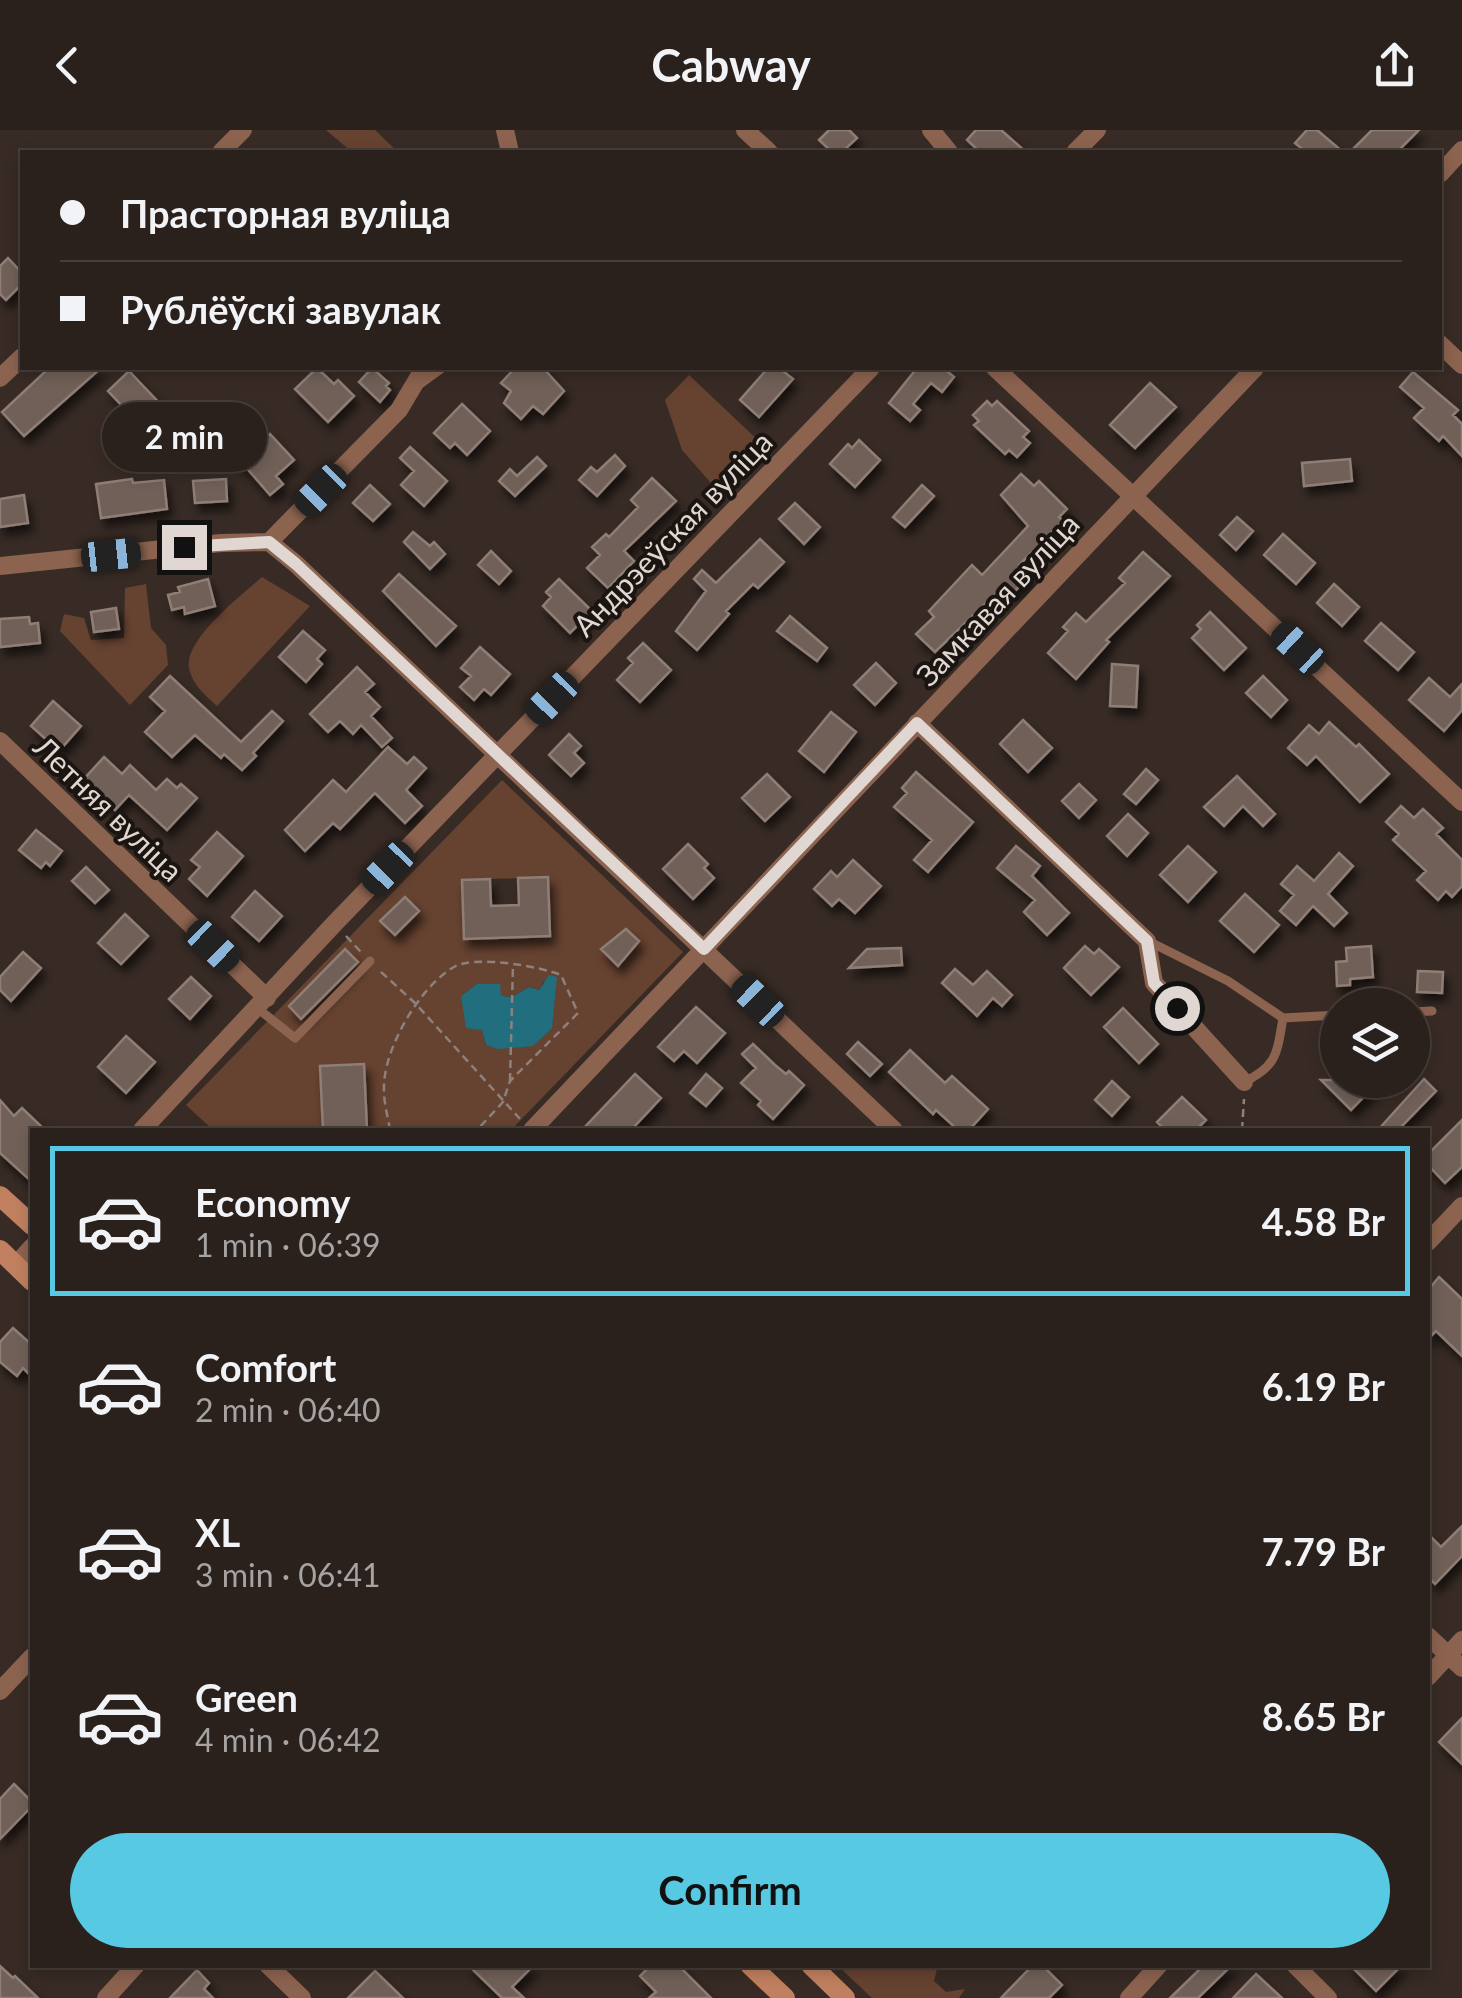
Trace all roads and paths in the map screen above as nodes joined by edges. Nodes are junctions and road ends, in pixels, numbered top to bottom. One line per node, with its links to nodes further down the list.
1 (243, 130): 5 (street)
2 (746, 130): 6 (street)
3 (931, 130): 7 (street)
4 (1097, 130): 8 (street)
5 (223, 150)
6 (767, 150)
7 (948, 150)
8 (1077, 150)
9 (1462, 150): 10 (street)
10 (1442, 172)
11 (1442, 346): 13 (street)
12 (20, 359): 19 (street)
13 (1462, 365)
14 (423, 370): 20 (street)
15 (439, 370): 20 (lane)
16 (869, 370): 26 (street, Андрэеўская вуліца)
17 (997, 370): 21 (street)
18 (1252, 370): 21 (street, Замкавая вуліца)
19 (0, 378)
20 (411, 391): 22 (street)
21 (1133, 494): 24 (street, Замкавая вуліца); 27 (street)
22 (269, 542): 23 (street); 26 (street)
23 (0, 566)
24 (917, 723): 29 (street); 30 (street, Замкавая вуліца)
25 (0, 740): 33 (street, Летняя вуліца)
26 (497, 754): 28 (street, Андрэеўская вуліца); 30 (street)
27 (1462, 802)
28 (334, 924): 31 (path); 33 (street, Андрэеўская вуліца)
29 (1147, 941): 36 (lane); 38 (street)
30 (704, 949): 40 (street, Замкавая вуліца); 44 (street)
31 (370, 961): 33 (lane); 34 (path)
32 (513, 962): 34 (path); 37 (path); 37 (path)
33 (262, 1003): 41 (street, Андрэеўская вуліца)
34 (414, 1003): 39 (path); 42 (path)
35 (1320, 1016): 36 (lane)
36 (1283, 1018): 38 (lane)
37 (510, 1081): 39 (path)
38 (1244, 1082): 45 (path)
39 (503, 1102): 40 (path); 43 (path)
40 (527, 1125)
41 (144, 1128)
42 (390, 1128)
43 (479, 1128)
44 (892, 1128)
45 (1242, 1128)
46 (0, 1196): 48 (street)
47 (1462, 1206): 49 (street)
48 (30, 1223)
49 (1430, 1240)
50 (30, 1249): 52 (street)
51 (0, 1250): 52 (street)
52 (16, 1265): 53 (street)
53 (30, 1279)
54 (1430, 1638): 57 (street)
55 (1462, 1640): 57 (street)
56 (30, 1659): 59 (street)
57 (1455, 1662): 58 (street)
58 (1430, 1676)
59 (0, 1692)
60 (133, 1968): 66 (street)
61 (271, 1968): 67 (street)
62 (757, 1968): 68 (street)
63 (814, 1968): 69 (street)
64 (1157, 1968): 70 (street)
65 (1298, 1968): 71 (street)
66 (106, 1998)
67 (302, 1998)
68 (785, 1998)
69 (845, 1998)
70 (1128, 1998)
71 (1328, 1998)

